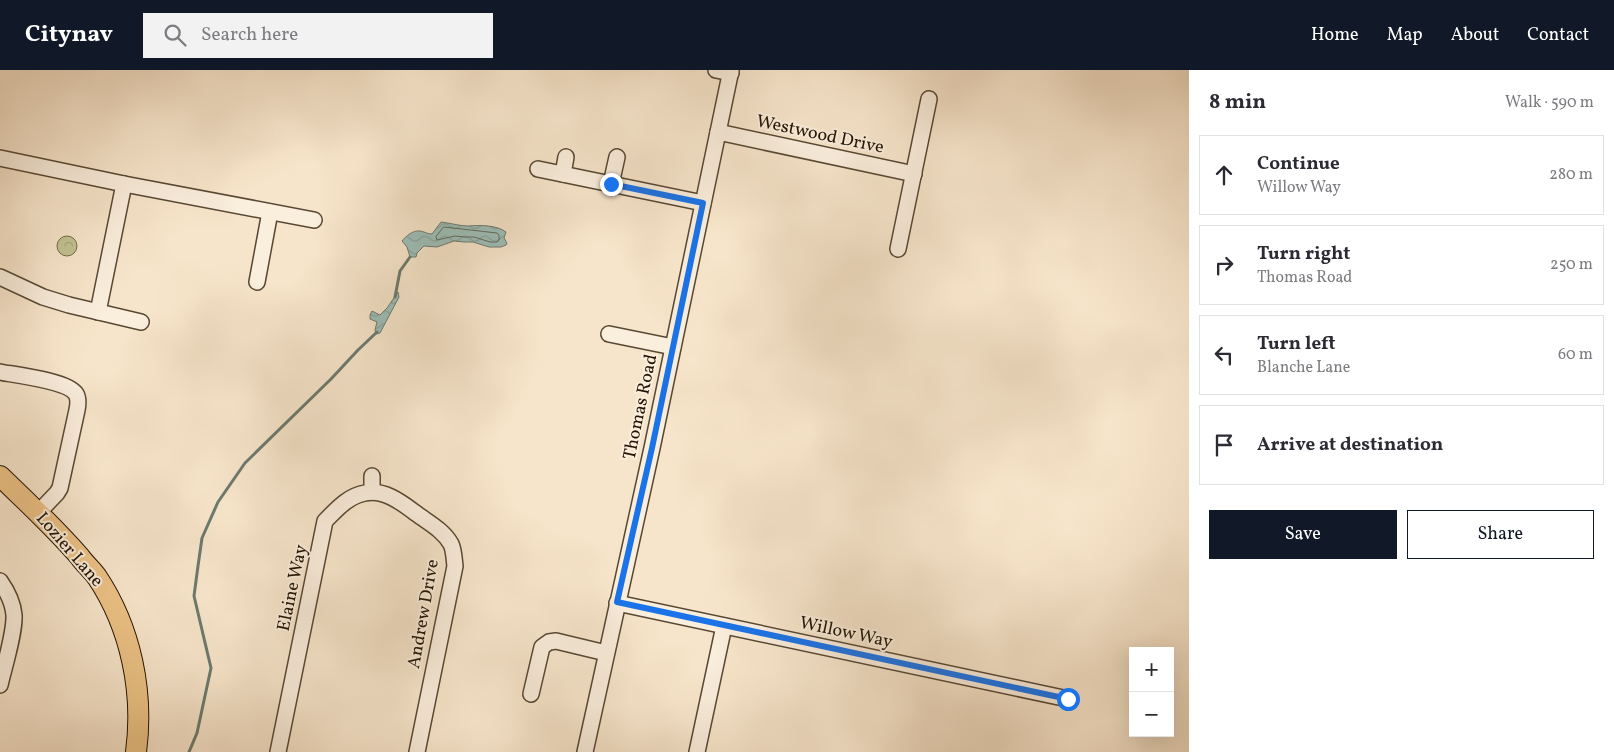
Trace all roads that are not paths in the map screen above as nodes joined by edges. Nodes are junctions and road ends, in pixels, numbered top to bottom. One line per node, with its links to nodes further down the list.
1 (716, 70): 2 (street)
2 (731, 72): 4 (street, Thomas Road)
3 (929, 99): 10 (street)
4 (718, 132): 10 (street, Westwood Drive); 13 (street, Thomas Road)
5 (566, 157): 9 (street)
6 (617, 157): 12 (street)
7 (0, 158): 11 (street)
8 (538, 168): 9 (street)
9 (563, 174): 12 (street)
10 (914, 174): 16 (street)
11 (124, 184): 14 (street); 19 (street)
12 (611, 184): 13 (street)
13 (703, 203): 22 (street, Thomas Road)
14 (270, 212): 15 (street); 18 (street)
15 (314, 220)
16 (898, 249)
17 (0, 277): 19 (street)
18 (257, 282)
19 (98, 312): 20 (street)
20 (141, 322)
21 (609, 334): 22 (street)
22 (673, 347): 29 (street, Thomas Road)
23 (0, 372): 27 (street)
24 (0, 476): 27 (main road, Lozier Lane)
25 (372, 476): 26 (street)
26 (372, 492): 36 (street, Elaine Way); 37 (street, Andrew Drive)
27 (38, 514): 35 (main road, Lozier Lane)
28 (0, 582): 32 (street)
29 (617, 602): 30 (street, Willow Way); 31 (street, Thomas Road)
30 (724, 626): 34 (street, Willow Way); 39 (street)
31 (606, 653): 33 (street); 38 (street, Thomas Road)
32 (0, 685)
33 (531, 694)
34 (1068, 699)
35 (136, 752)
36 (278, 752)
37 (417, 752)
38 (585, 752)
39 (697, 752)

